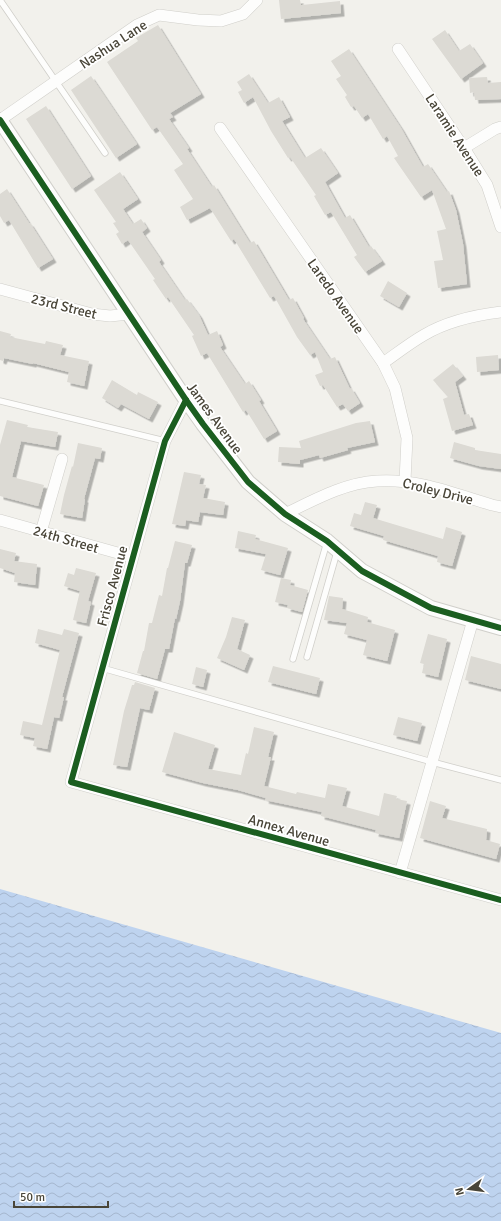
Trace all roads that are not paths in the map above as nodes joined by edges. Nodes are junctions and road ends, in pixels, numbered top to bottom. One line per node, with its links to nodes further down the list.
1 (0, 0): 4 (lane)
2 (257, 0): 4 (street, Nashua Lane)
3 (398, 48): 8 (street, Laramie Avenue)
4 (55, 82): 5 (street, Nashua Lane); 9 (lane)
5 (0, 120): 13 (street, James Avenue)
6 (501, 126): 8 (street)
7 (220, 128): 14 (street, Laredo Avenue)
8 (464, 148): 10 (street, Laramie Avenue)
9 (105, 153)
10 (501, 227)
11 (0, 289): 13 (street, 23rd Street)
12 (501, 312): 14 (street)
13 (129, 314): 15 (street, James Avenue)
14 (383, 363): 19 (street, Laredo Avenue)
15 (186, 400): 17 (street, Frisco Avenue); 21 (street, James Avenue)
16 (0, 401): 17 (lane)
17 (165, 441): 25 (street, Frisco Avenue)
18 (62, 459): 23 (street)
19 (405, 481): 20 (street, Croley Drive); 21 (street, Croley Drive)
20 (501, 507)
21 (285, 514): 24 (street, James Avenue)
22 (0, 520): 23 (street, 24th Street)
23 (41, 532): 25 (street, 24th Street)
24 (332, 545): 26 (street, James Avenue); 28 (lane); 29 (lane)
25 (132, 557): 30 (street, Frisco Avenue)
26 (473, 620): 27 (street, James Avenue); 31 (street)
27 (501, 628)
28 (307, 657)
29 (293, 659)
30 (102, 668): 31 (lane); 33 (street, Frisco Avenue)
31 (432, 762): 32 (lane); 34 (street)
32 (501, 780)
33 (71, 782): 34 (street, Annex Avenue)
34 (400, 873): 35 (street, Annex Avenue)
35 (501, 900)

